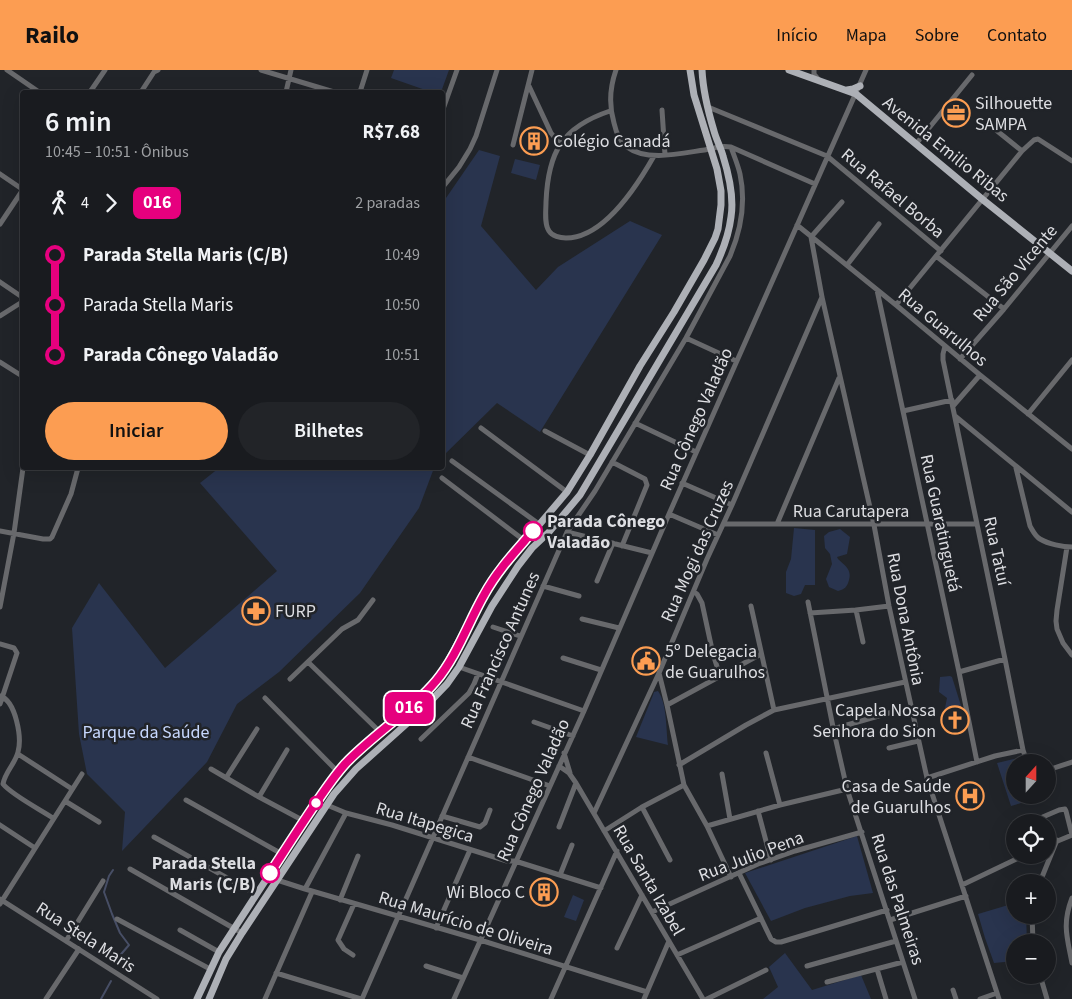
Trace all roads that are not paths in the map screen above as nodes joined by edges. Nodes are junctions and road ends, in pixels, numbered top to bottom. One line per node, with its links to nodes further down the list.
1 (7, 70): 21 (street)
2 (105, 70): 22 (street)
3 (158, 70): 23 (street)
4 (261, 70): 17 (street)
5 (291, 70): 17 (street)
6 (367, 70): 26 (street)
7 (457, 70): 29 (street)
8 (497, 70): 48 (street)
9 (532, 70): 19 (street)
10 (616, 70): 32 (street)
11 (690, 70): 39 (main road)
12 (702, 70): 30 (main road)
13 (813, 70): 15 (street); 18 (street)
14 (866, 70): 20 (street, Rua Cônego Valadão)
15 (792, 71): 18 (main road, Avenida Emilio Ribas)
16 (972, 76): 35 (street)
17 (289, 79): 24 (street); 25 (street)
18 (825, 84): 27 (main road, Avenida Emilio Ribas)
19 (529, 86): 34 (street); 36 (street)
20 (860, 86): 27 (main road); 28 (street, Rua Cônego Valadão)
21 (36, 90)
22 (91, 90)
23 (142, 90)
24 (286, 90)
25 (327, 90)
26 (361, 90)
27 (844, 90): 28 (main road, Avenida Emilio Ribas)
28 (856, 94): 35 (main road, Avenida Emilio Ribas); 44 (street, Rua Cônego Valadão)
29 (445, 104)
30 (708, 108): 37 (main road); 44 (street, Rua Rafael Borba)
31 (662, 110): 42 (street)
32 (610, 111): 34 (street); 43 (street)
33 (991, 126): 40 (street)
34 (560, 144): 43 (street)
35 (916, 144): 52 (main road, Avenida Emilio Ribas)
36 (513, 146)
37 (720, 146): 38 (street); 39 (street); 86 (main road)
38 (731, 147): 41 (street); 45 (street, Rua Francisco Antunes)
39 (710, 148): 42 (street); 82 (main road)
40 (1022, 151): 46 (street); 52 (street)
41 (741, 152): 45 (street); 49 (street)
42 (665, 155): 43 (street)
43 (654, 156)
44 (827, 156): 49 (street, Rua Cônego Valadão); 59 (street, Rua Rafael Borba)
45 (735, 160): 72 (street, Rua Francisco Antunes)
46 (1072, 161)
47 (0, 174): 50 (street)
48 (445, 184)
49 (815, 184): 56 (street, Rua Cônego Valadão)
50 (20, 189)
51 (20, 193): 54 (street)
52 (982, 199): 59 (street); 60 (main road, Avenida Emilio Ribas)
53 (842, 202): 58 (street)
54 (0, 224)
55 (879, 224): 62 (street)
56 (797, 225): 58 (street, Rua Guarulhos); 76 (street, Rua Cônego Valadão)
57 (1072, 226): 60 (street, Rua São Vicente)
58 (811, 237): 62 (street, Rua Guarulhos); 67 (street, Rua Dona Antônia)
59 (941, 251): 61 (street)
60 (1050, 252): 63 (main road, Avenida Emilio Ribas); 70 (street, Rua São Vicente)
61 (936, 256): 69 (street); 70 (street)
62 (847, 265): 65 (street, Rua Guarulhos)
63 (1072, 271)
64 (0, 282): 66 (street)
65 (877, 290): 69 (street, Rua Guarulhos); 83 (street, Rua Guaratinguetá)
66 (20, 297)
67 (822, 297): 80 (street, Rua Dona Antônia); 101 (street, Rua Mogi das Cruzes)
68 (20, 303): 71 (street)
69 (896, 305): 73 (street, Rua Guarulhos)
70 (1004, 310): 74 (street, Rua São Vicente)
71 (0, 316)
72 (686, 338): 76 (street); 87 (street, Rua Francisco Antunes)
73 (945, 346): 74 (street, Rua Guarulhos); 81 (street, Rua Tatuí)
74 (960, 359): 79 (street, Rua Guarulhos)
75 (1072, 360): 84 (street)
76 (736, 361): 91 (street, Rua Cônego Valadão)
77 (0, 362): 78 (street)
78 (20, 375)
79 (980, 375): 81 (street); 84 (street, Rua Guarulhos)
80 (840, 377): 106 (street); 108 (street, Rua Dona Antônia)
81 (952, 403): 83 (street); 85 (street, Rua Tatuí)
82 (615, 410): 86 (main road); 92 (main road)
83 (903, 411): 109 (street, Rua Guaratinguetá)
84 (1028, 414): 90 (street, Rua Guarulhos)
85 (955, 416): 95 (street); 107 (street, Rua Tatuí)
86 (627, 417): 141 (main road)
87 (635, 423): 91 (street); 94 (street, Rua Francisco Antunes)
88 (481, 428): 100 (street)
89 (545, 431): 92 (street)
90 (1072, 449)
91 (696, 452): 99 (street, Rua Cônego Valadão)
92 (590, 455): 100 (main road)
93 (452, 461): 104 (street)
94 (612, 462): 111 (street, Rua Francisco Antunes); 116 (street)
95 (1016, 468): 102 (street); 117 (street)
96 (23, 470): 112 (street)
97 (77, 470): 112 (street)
98 (442, 478): 114 (street)
99 (682, 483): 101 (street); 103 (street, Rua Cônego Valadão)
100 (567, 492): 104 (main road)
101 (732, 505): 105 (street, Rua Mogi das Cruzes)
102 (1072, 512)
103 (668, 514): 113 (street); 118 (street, Rua Cônego Valadão)
104 (539, 524): 114 (main road)
105 (724, 524): 106 (street, Rua Carutapera); 113 (street, Rua Mogi das Cruzes)
106 (777, 524): 108 (street, Rua Carutapera)
107 (977, 524): 109 (street, Rua Carutapera); 139 (street, Rua Tatuí)
108 (874, 525): 109 (street, Rua Carutapera); 126 (street, Rua Dona Antônia)
109 (928, 525): 143 (street, Rua Guaratinguetá)
110 (0, 531): 112 (street)
111 (566, 532): 115 (street); 120 (street, Rua Francisco Antunes)
112 (14, 534): 127 (street)
113 (718, 535): 121 (street, Rua Mogi das Cruzes)
114 (525, 541): 161 (main road)
115 (613, 543): 116 (street); 119 (street)
116 (622, 546): 118 (street)
117 (1070, 546): 137 (street)
118 (652, 553): 132 (street, Rua Cônego Valadão)
119 (597, 581)
120 (543, 586): 122 (street); 133 (street, Rua Francisco Antunes)
121 (694, 592): 144 (street, Rua Mogi das Cruzes); 146 (street)
122 (579, 596)
123 (373, 600): 140 (street)
124 (808, 602): 129 (street, Rua das Palmeiras)
125 (751, 606): 136 (street)
126 (889, 606): 128 (street); 149 (street, Rua Dona Antônia)
127 (0, 607)
128 (856, 610): 129 (street); 134 (street)
129 (810, 613): 152 (street, Rua das Palmeiras)
130 (582, 619): 132 (street)
131 (493, 627): 133 (street)
132 (619, 628): 142 (street, Rua Cônego Valadão)
133 (520, 636): 148 (street, Rua Francisco Antunes)
134 (863, 642)
135 (0, 644): 150 (street)
136 (761, 654): 146 (street); 156 (street)
137 (1072, 655)
138 (563, 658): 142 (street)
139 (1006, 659): 143 (street); 167 (street, Rua Tatuí)
140 (308, 662): 147 (street); 161 (street)
141 (458, 667): 145 (street); 193 (main road)
142 (602, 670): 157 (street, Rua Cônego Valadão)
143 (959, 672): 173 (street, Rua Guaratinguetá)
144 (659, 673): 154 (street); 199 (street, Rua Mogi das Cruzes)
145 (478, 674): 148 (street); 163 (street)
146 (720, 676): 154 (street)
147 (290, 679)
148 (501, 682): 157 (street); 172 (street, Rua Francisco Antunes)
149 (905, 682): 152 (street); 155 (street, Rua Dona Antônia)
150 (2, 696): 153 (street); 170 (street)
151 (265, 698): 179 (street)
152 (827, 698): 156 (street); 160 (street, Rua das Palmeiras)
153 (0, 704)
154 (667, 706): 175 (street)
155 (910, 707): 160 (street); 164 (street, Rua Dona Antônia)
156 (774, 710): 175 (street)
157 (584, 711): 162 (street, Rua Cônego Valadão)
158 (534, 722): 162 (street)
159 (257, 729): 183 (street)
160 (833, 729): 188 (street, Rua das Palmeiras)
161 (380, 732): 179 (main road)
162 (572, 736): 168 (street, Rua Cônego Valadão)
163 (420, 739)
164 (918, 741): 165 (street); 184 (street, Rua Dona Antônia)
165 (889, 748)
166 (287, 750): 190 (street)
167 (1023, 750): 171 (street, Rua Tatuí); 173 (street)
168 (564, 753): 176 (street, Rua Cônego Valadão); 182 (street, Rua Santa Izabel)
169 (766, 753): 194 (street)
170 (18, 754): 189 (street); 202 (street)
171 (1024, 754)
172 (468, 757): 187 (street); 201 (street, Rua Francisco Antunes)
173 (977, 762): 184 (street)
174 (1072, 762): 177 (street)
175 (679, 765): 186 (street)
176 (559, 766): 182 (street, Rua Santa Izabel); 187 (street, Rua Cônego Valadão)
177 (1056, 767)
178 (211, 769): 183 (street)
179 (338, 772): 204 (main road)
180 (82, 774): 189 (street)
181 (722, 774): 203 (street)
182 (571, 776): 185 (street, Rua Santa Izabel)
183 (226, 778): 190 (street)
184 (927, 778): 232 (street, Rua Dona Antônia)
185 (576, 783): 199 (street, Rua Santa Izabel); 208 (street)
186 (684, 784): 195 (street); 207 (street)
187 (550, 786): 223 (street, Rua Cônego Valadão)
188 (847, 789): 194 (street); 210 (street, Rua das Palmeiras)
189 (72, 790): 192 (street)
190 (259, 797): 204 (street)
191 (186, 800): 219 (street)
192 (65, 801): 202 (street); 205 (street)
193 (327, 805): 198 (street, Rua Itapegica); 230 (main road)
194 (780, 805): 197 (street)
195 (642, 807): 209 (street); 221 (street)
196 (490, 810): 201 (street)
197 (758, 811): 203 (street); 222 (street)
198 (346, 813): 213 (street, Rua Itapegica); 234 (street)
199 (594, 813): 209 (street, Rua Santa Izabel)
200 (1050, 814): 211 (street)
201 (442, 816): 213 (street, Rua Francisco Antunes)
202 (53, 818): 216 (street)
203 (730, 819): 207 (street)
204 (304, 821): 219 (main road)
205 (99, 822)
206 (0, 824): 216 (street)
207 (707, 826): 229 (street)
208 (558, 827)
209 (604, 831): 218 (street, Rua Santa Izabel)
210 (862, 832): 222 (street, Rua Julio Pena); 243 (street, Rua das Palmeiras)
211 (1072, 835): 214 (street)
212 (154, 837): 236 (street)
213 (433, 838): 217 (street, Rua Itapegica); 245 (street, Rua Francisco Antunes)
214 (1057, 840): 227 (street)
215 (572, 845): 228 (street)
216 (35, 848): 241 (street)
217 (470, 850): 223 (street, Rua Itapegica); 249 (street)
218 (617, 852): 233 (street); 237 (street, Rua Santa Izabel)
219 (282, 854): 236 (main road)
220 (358, 856): 240 (street)
221 (670, 860)
222 (771, 860): 226 (street, Rua Julio Pena)
223 (515, 861): 228 (street, Rua Itapegica); 253 (street, Rua Cônego Valadão)
224 (1006, 864): 232 (street)
225 (130, 869): 250 (street)
226 (739, 873): 229 (street, Rua Julio Pena); 246 (street)
227 (1043, 874)
228 (560, 875): 233 (street, Rua Itapegica)
229 (731, 877): 244 (street, Rua Julio Pena)
230 (278, 880): 234 (street, Rua Maurício de Oliveira); 252 (main road)
231 (103, 881): 255 (street)
232 (962, 885): 238 (street, Rua Dona Antônia)
233 (600, 888): 266 (street)
234 (304, 889): 235 (street, Rua Maurício de Oliveira)
235 (312, 892): 240 (street, Rua Maurício de Oliveira); 270 (street)
236 (256, 894): 250 (main road)
237 (642, 895): 244 (street, Rua Santa Izabel); 257 (street)
238 (966, 896): 248 (street); 276 (street, Rua Dona Antônia)
239 (1072, 898): 263 (street)
240 (340, 900): 242 (street, Rua Maurício de Oliveira)
241 (1, 901): 255 (street, Rua Stela Maris)
242 (354, 904): 245 (street, Rua Maurício de Oliveira); 260 (street)
243 (887, 910): 246 (street); 248 (street, Rua das Palmeiras)
244 (652, 912): 256 (street, Rua Santa Izabel)
245 (398, 916): 249 (street, Rua Maurício de Oliveira); 282 (street, Rua Francisco Antunes)
246 (761, 918): 261 (street)
247 (117, 919): 267 (street)
248 (890, 920): 254 (street, Rua das Palmeiras)
249 (436, 928): 253 (street, Rua Maurício de Oliveira)
250 (234, 929): 252 (street); 259 (main road)
251 (180, 930): 259 (street)
252 (242, 933): 280 (main road)
253 (480, 940): 266 (street, Rua Maurício de Oliveira); 271 (street, Rua Cônego Valadão)
254 (896, 940): 262 (street, Rua das Palmeiras); 265 (street)
255 (66, 941): 258 (street, Rua Stela Maris)
256 (669, 941): 261 (street, Rua Santa Izabel); 275 (street)
257 (617, 948)
258 (79, 949): 277 (street); 278 (street, Rua Stela Maris)
259 (219, 952): 267 (main road)
260 (353, 955)
261 (677, 955): 286 (street, Rua Santa Izabel)
262 (903, 962): 268 (street); 289 (street, Rua das Palmeiras)
263 (1072, 963)
264 (426, 966): 271 (street)
265 (807, 966)
266 (565, 967): 275 (street, Rua Maurício de Oliveira); 284 (street)
267 (210, 969): 279 (main road)
268 (877, 969): 272 (street); 288 (street)
269 (766, 970): 287 (street)
270 (276, 973): 281 (street); 282 (street)
271 (463, 978): 283 (street, Rua Cônego Valadão)
272 (827, 982)
273 (1043, 984): 293 (street)
274 (953, 990): 290 (street)
275 (647, 992): 285 (street)
276 (997, 992): 291 (street); 292 (street, Rua Dona Antônia)
277 (46, 999)
278 (156, 999)
279 (197, 999)
280 (209, 999)
281 (265, 999)
282 (361, 999)
283 (454, 999)
284 (551, 999)
285 (644, 999)
286 (703, 999)
287 (707, 999)
288 (886, 999)
289 (915, 999)
290 (956, 999)
291 (980, 999)
292 (999, 999)
293 (1047, 999)

